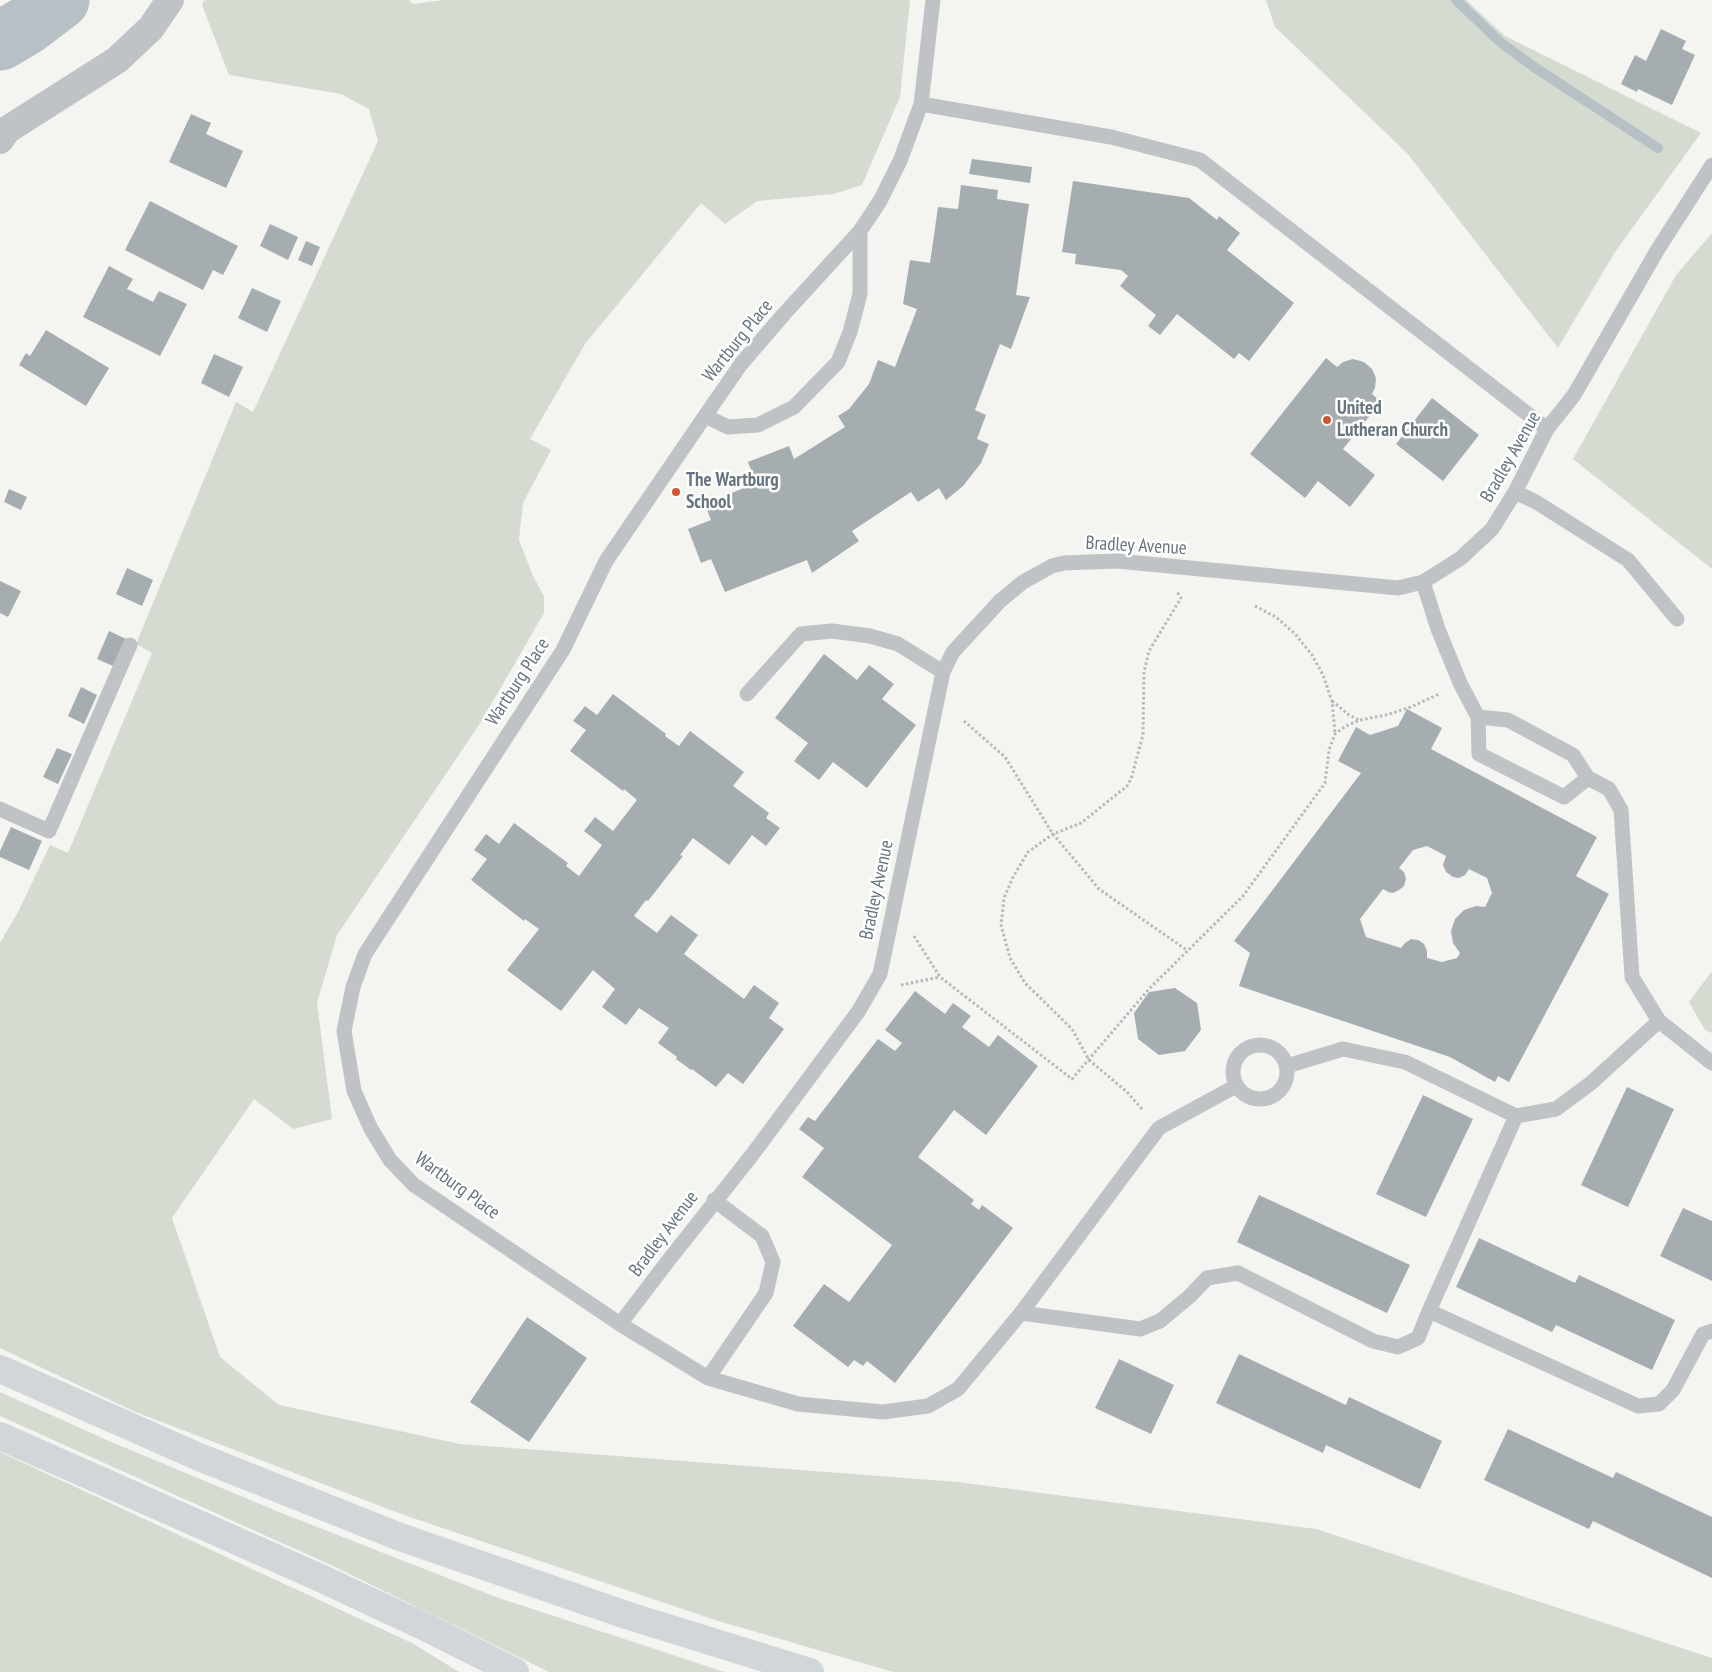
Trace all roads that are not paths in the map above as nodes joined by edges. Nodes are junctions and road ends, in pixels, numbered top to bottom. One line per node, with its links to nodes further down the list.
1 (170, 0): 4 (street)
2 (933, 0): 3 (lane, Wartburg Place)
3 (921, 104): 6 (lane, Wartburg Place); 8 (lane)
4 (0, 140)
5 (1712, 165): 8 (lane, Bradley Avenue)
6 (860, 231): 7 (lane, Wartburg Place); 7 (lane)
7 (705, 416): 26 (lane, Wartburg Place)
8 (1547, 429): 9 (lane, Bradley Avenue)
9 (1515, 492): 10 (lane, Bradley Avenue); 11 (lane)
10 (1423, 582): 13 (lane, Bradley Avenue); 15 (lane)
11 (1677, 619)
12 (130, 646): 17 (lane)
13 (943, 672): 14 (lane); 23 (lane, Bradley Avenue)
14 (747, 694)
15 (1478, 717): 16 (lane); 16 (lane)
16 (1588, 778): 18 (lane)
17 (0, 809)
18 (1659, 1021): 19 (lane); 22 (lane)
19 (1712, 1063)
20 (1287, 1066): 21 (lane); 21 (lane); 22 (lane)
21 (1236, 1086): 25 (lane, Wartburg Place)
22 (1516, 1116): 24 (lane)
23 (714, 1200): 26 (lane, Bradley Avenue); 29 (lane)
24 (1429, 1310): 25 (lane); 27 (lane)
25 (1021, 1313): 29 (lane, Wartburg Place)
26 (620, 1324): 29 (lane, Wartburg Place)
27 (1712, 1331)
28 (0, 1369): 32 (highway)
29 (708, 1378)
30 (0, 1436): 31 (highway)
31 (515, 1672)
32 (810, 1672)

